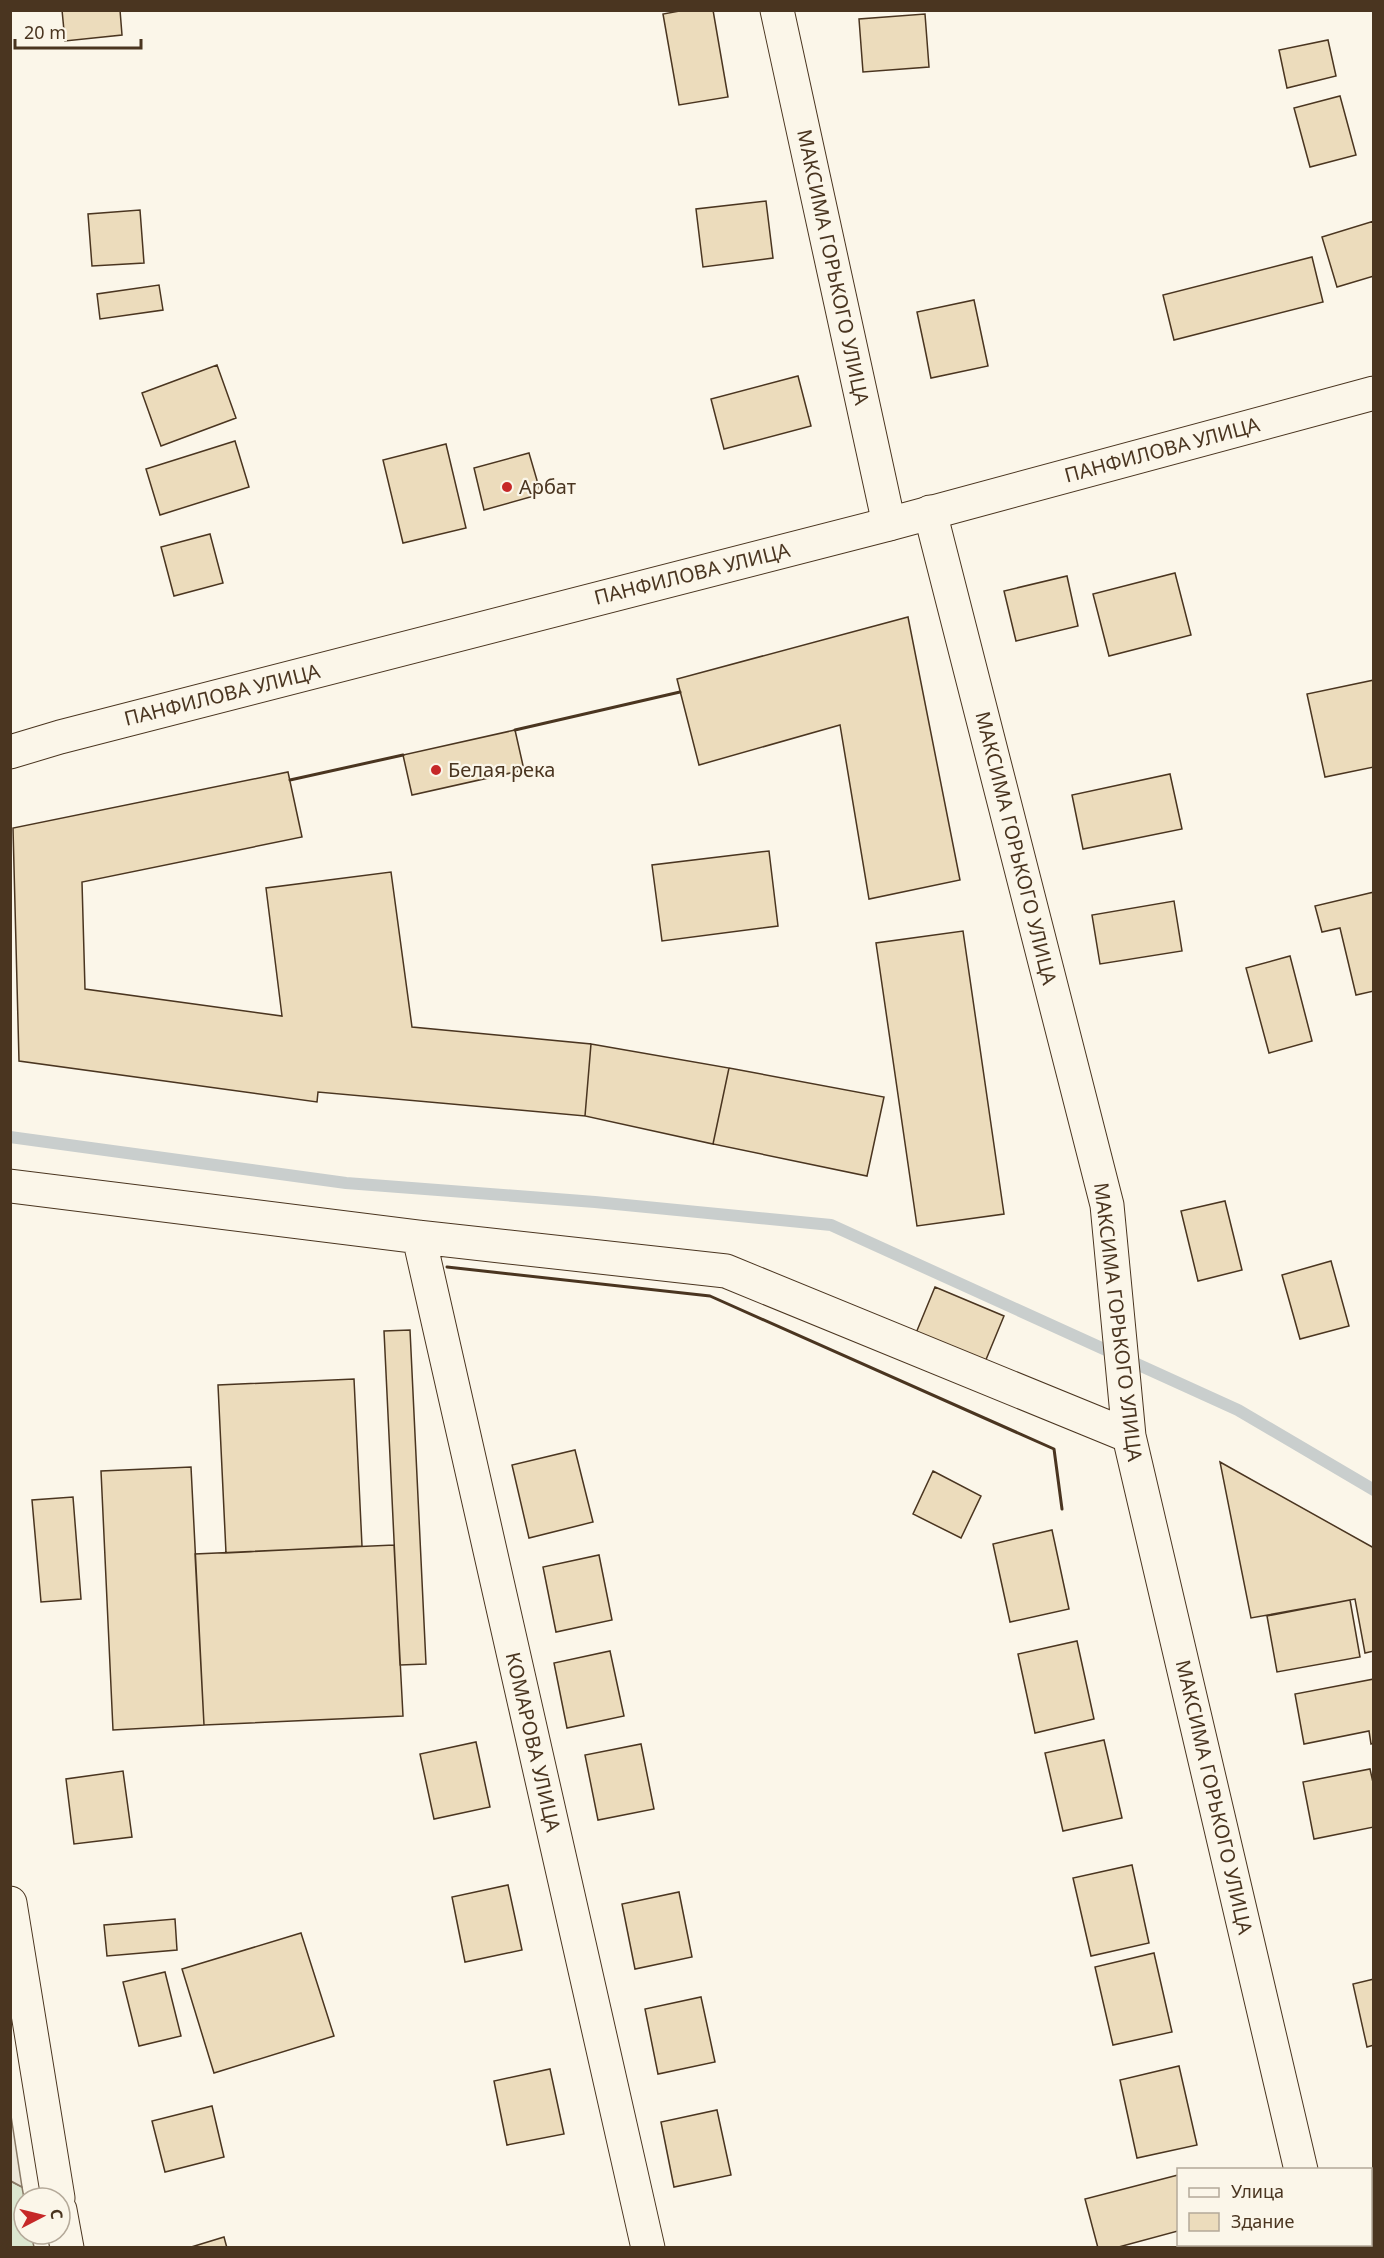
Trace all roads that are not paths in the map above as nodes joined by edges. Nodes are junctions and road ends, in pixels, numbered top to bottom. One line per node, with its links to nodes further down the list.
1 (777, 10): 4 (street, МАКСИМА ГОРЬКОГО УЛИЦА)
2 (1374, 393): 3 (street, ПАНФИЛОВА УЛИЦА)
3 (930, 512): 4 (street, ПАНФИЛОВА УЛИЦА); 8 (street, МАКСИМА ГОРЬКОГО УЛИЦА)
4 (889, 524): 5 (street, ПАНФИЛОВА УЛИЦА)
5 (10, 752)
6 (10, 1186): 7 (street)
7 (419, 1237): 8 (street); 12 (street, КОМАРОВА УЛИЦА)
8 (1129, 1436): 10 (street, МАКСИМА ГОРЬКОГО УЛИЦА)
9 (10, 1904): 11 (street)
10 (1301, 2168)
11 (56, 2186)
12 (648, 2247)

